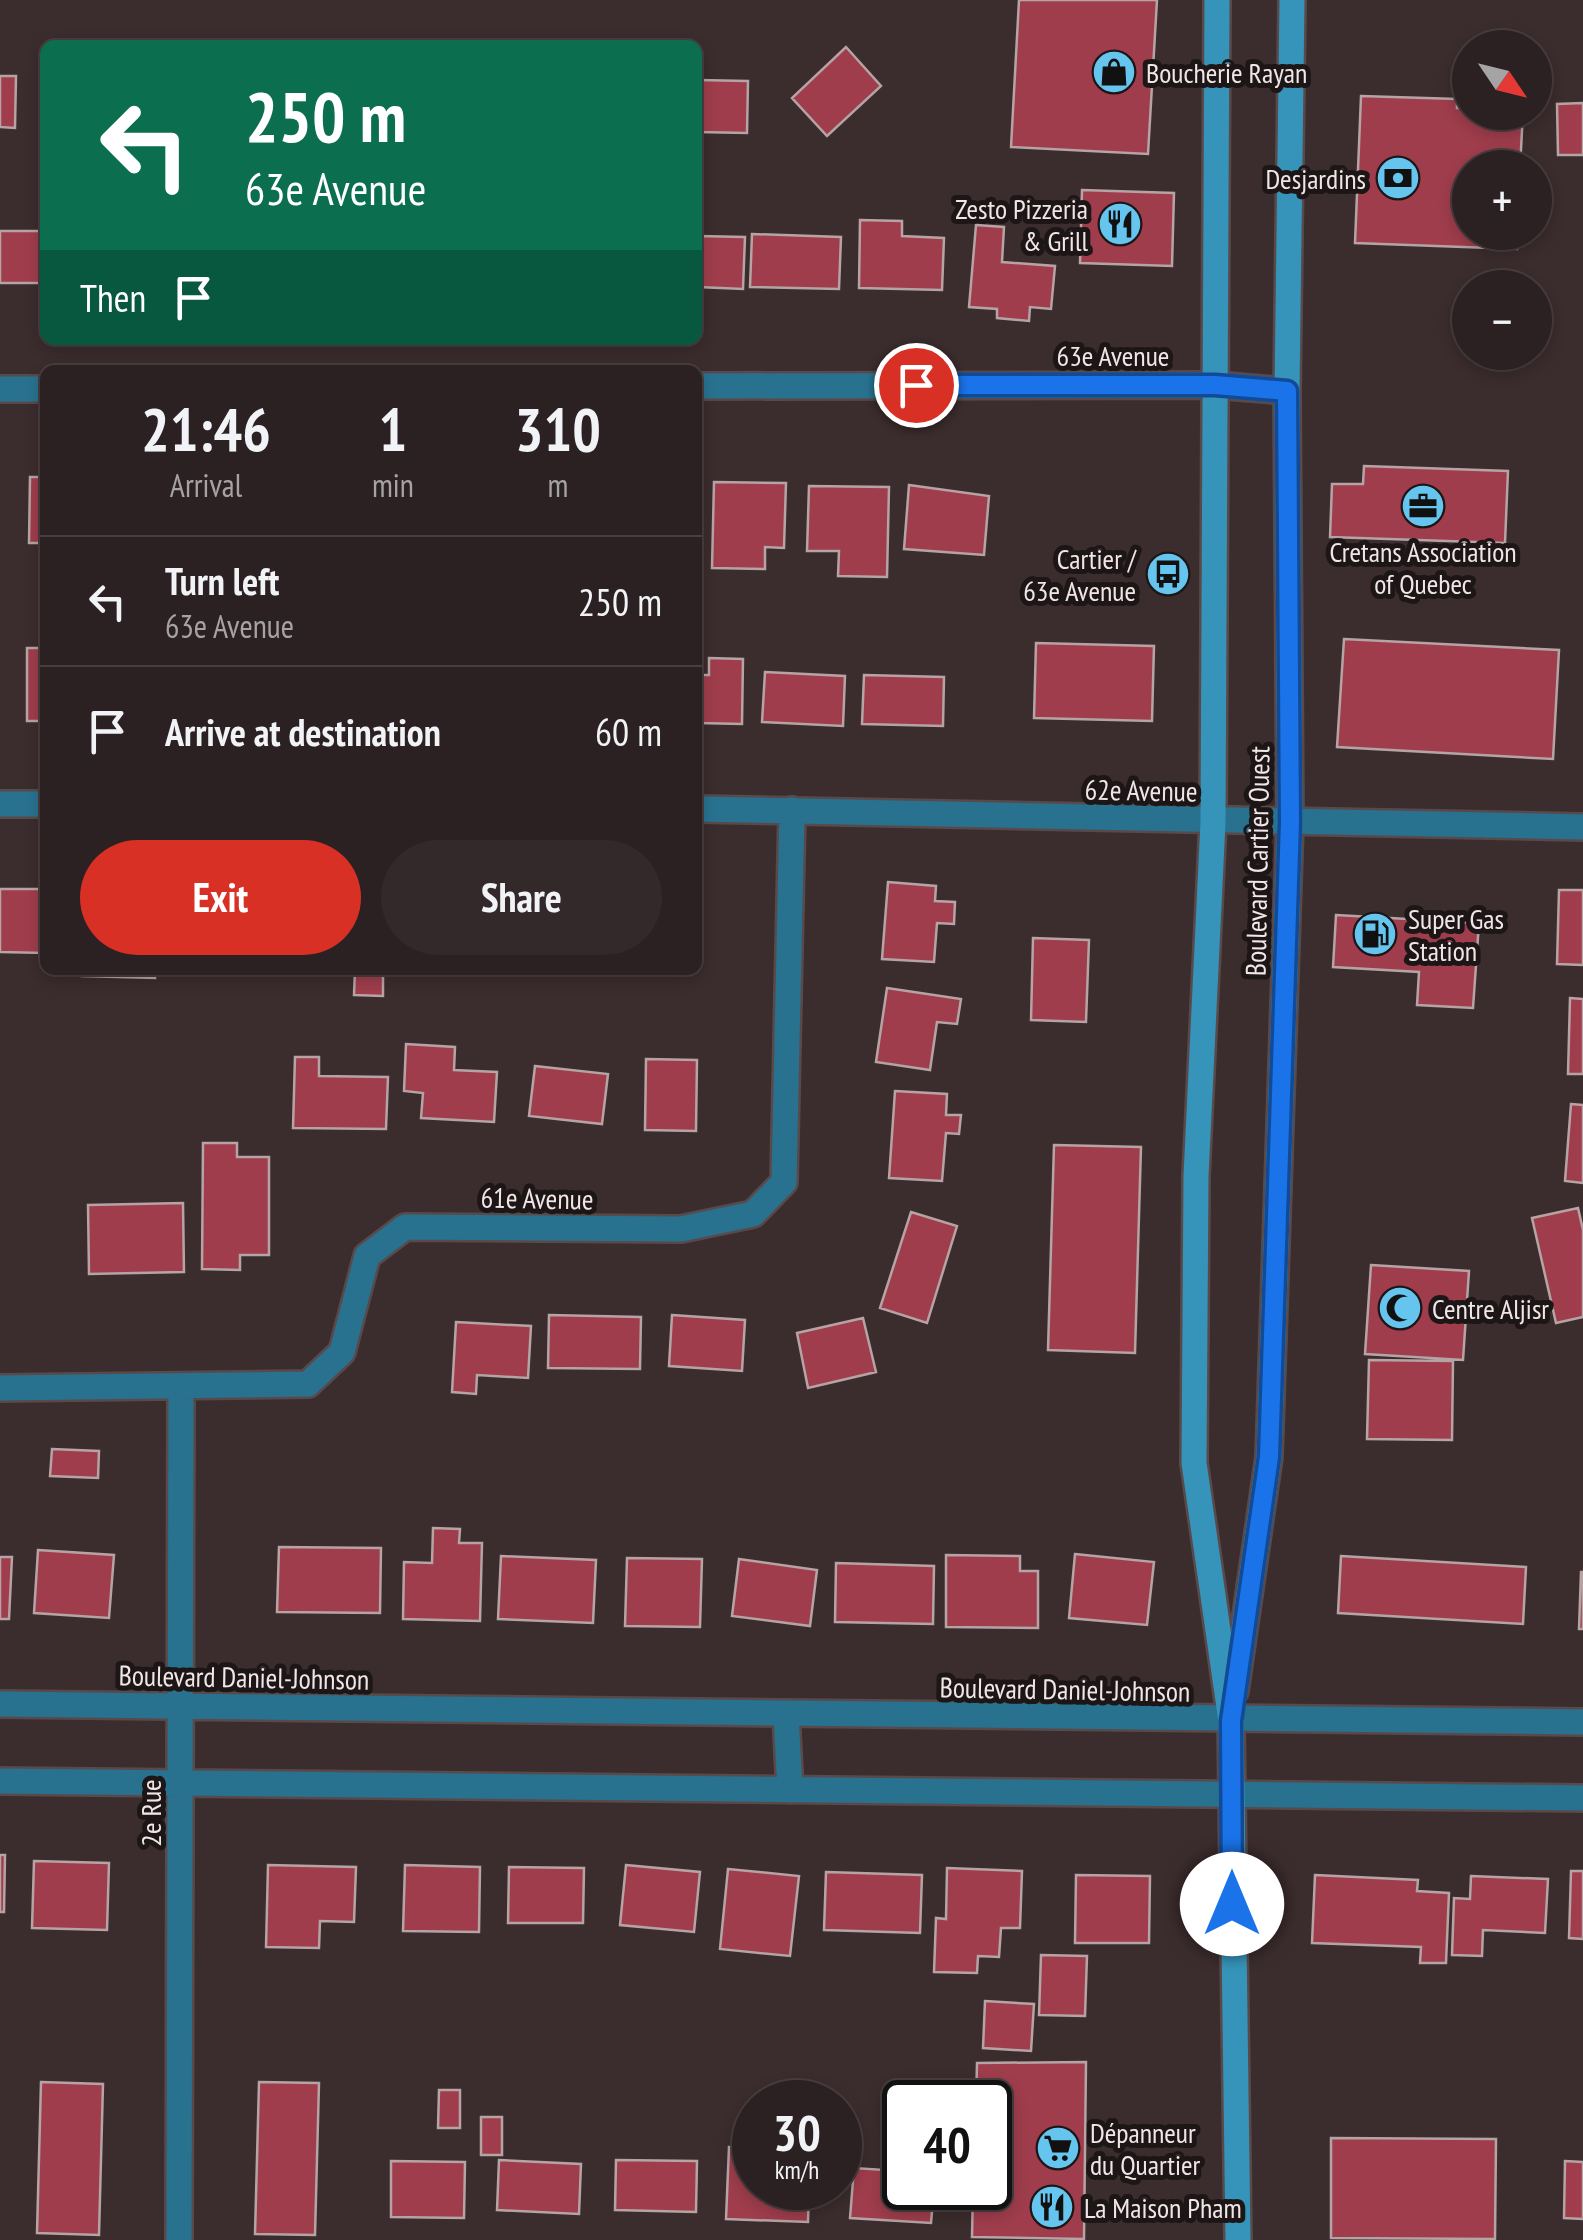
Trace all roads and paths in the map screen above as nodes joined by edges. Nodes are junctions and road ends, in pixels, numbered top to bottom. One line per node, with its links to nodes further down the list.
1 (1217, 0): 3 (street, Boulevard Cartier Ouest)
2 (1292, 0): 7 (street, Boulevard Cartier Ouest)
3 (1215, 385): 4 (street, 63e Avenue); 7 (street, 63e Avenue); 12 (street, Boulevard Cartier Ouest)
4 (702, 386)
5 (0, 389): 6 (street)
6 (40, 389)
7 (1287, 391): 13 (street, Boulevard Cartier Ouest)
8 (0, 804): 9 (street)
9 (40, 804)
10 (702, 809): 11 (street, 62e Avenue)
11 (792, 810): 12 (street, 62e Avenue); 15 (street, 61e Avenue)
12 (1213, 822): 13 (street, 62e Avenue); 20 (street, Boulevard Cartier Ouest)
13 (1290, 822): 14 (street, 62e Avenue); 20 (street, Boulevard Cartier Ouest)
14 (1583, 827)
15 (180, 1386): 16 (street, 61e Avenue); 18 (street, 2e Rue)
16 (0, 1388)
17 (0, 1704): 18 (street, Boulevard Daniel-Johnson)
18 (180, 1706): 19 (street, Boulevard Daniel-Johnson); 23 (street, 2e Rue)
19 (786, 1715): 20 (street, Boulevard Daniel-Johnson); 24 (street)
20 (1231, 1721): 21 (street, Boulevard Daniel-Johnson); 25 (street, Boulevard Cartier Ouest)
21 (1583, 1722)
22 (0, 1781): 23 (street)
23 (180, 1783): 24 (street); 27 (street, 2e Rue)
24 (790, 1790): 25 (street)
25 (1231, 1794): 26 (street); 28 (street, Boulevard Cartier Ouest)
26 (1583, 1798)
27 (179, 2240)
28 (1238, 2240)

